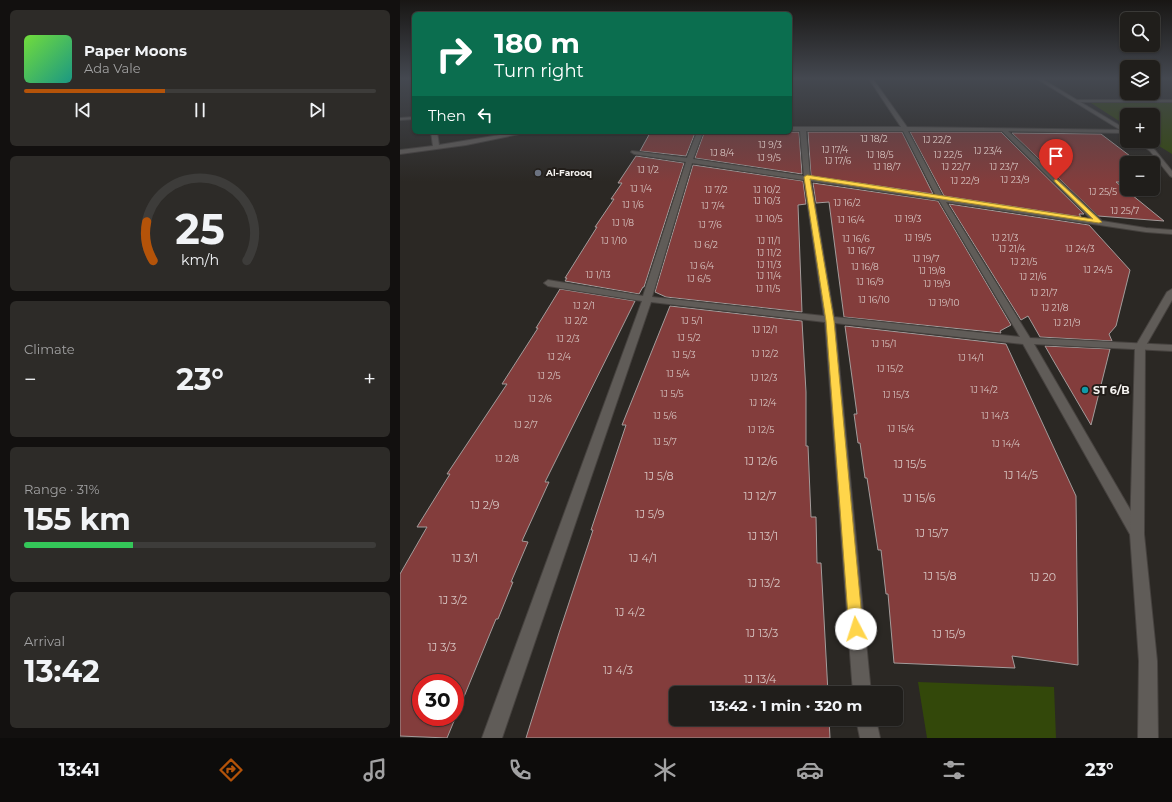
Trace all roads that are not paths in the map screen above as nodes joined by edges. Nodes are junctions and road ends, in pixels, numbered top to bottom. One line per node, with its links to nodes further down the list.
1 (894, 113): 8 (street)
2 (1096, 113): 5 (street)
3 (412, 118): 4 (street)
4 (400, 120)
5 (1120, 127)
6 (792, 129): 7 (street)
7 (803, 129): 8 (street); 22 (street)
8 (905, 129): 9 (street); 23 (street)
9 (1003, 129): 10 (street); 24 (street)
10 (1120, 131)
11 (434, 134): 14 (street)
12 (517, 134): 14 (street)
13 (699, 134): 18 (street)
14 (436, 147): 16 (street)
15 (1149, 148): 19 (street)
16 (400, 152)
17 (634, 152): 18 (street)
18 (690, 159): 22 (street); 28 (street)
19 (1161, 162): 20 (street); 21 (street)
20 (1172, 162)
21 (1172, 176)
22 (807, 177): 23 (street); 29 (street)
23 (940, 197): 24 (street); 30 (street)
24 (1099, 222): 25 (street)
25 (1172, 232)
26 (548, 283): 28 (street)
27 (1172, 292): 31 (street)
28 (647, 299): 29 (street); 36 (street)
29 (830, 321): 30 (street); 34 (street)
30 (1026, 341): 31 (street); 33 (street)
31 (1140, 347): 32 (street); 33 (street)
32 (1172, 348)
33 (1137, 534): 38 (street)
34 (861, 686)
35 (867, 726): 37 (street)
36 (492, 738)
37 (870, 738)
38 (1148, 738)

